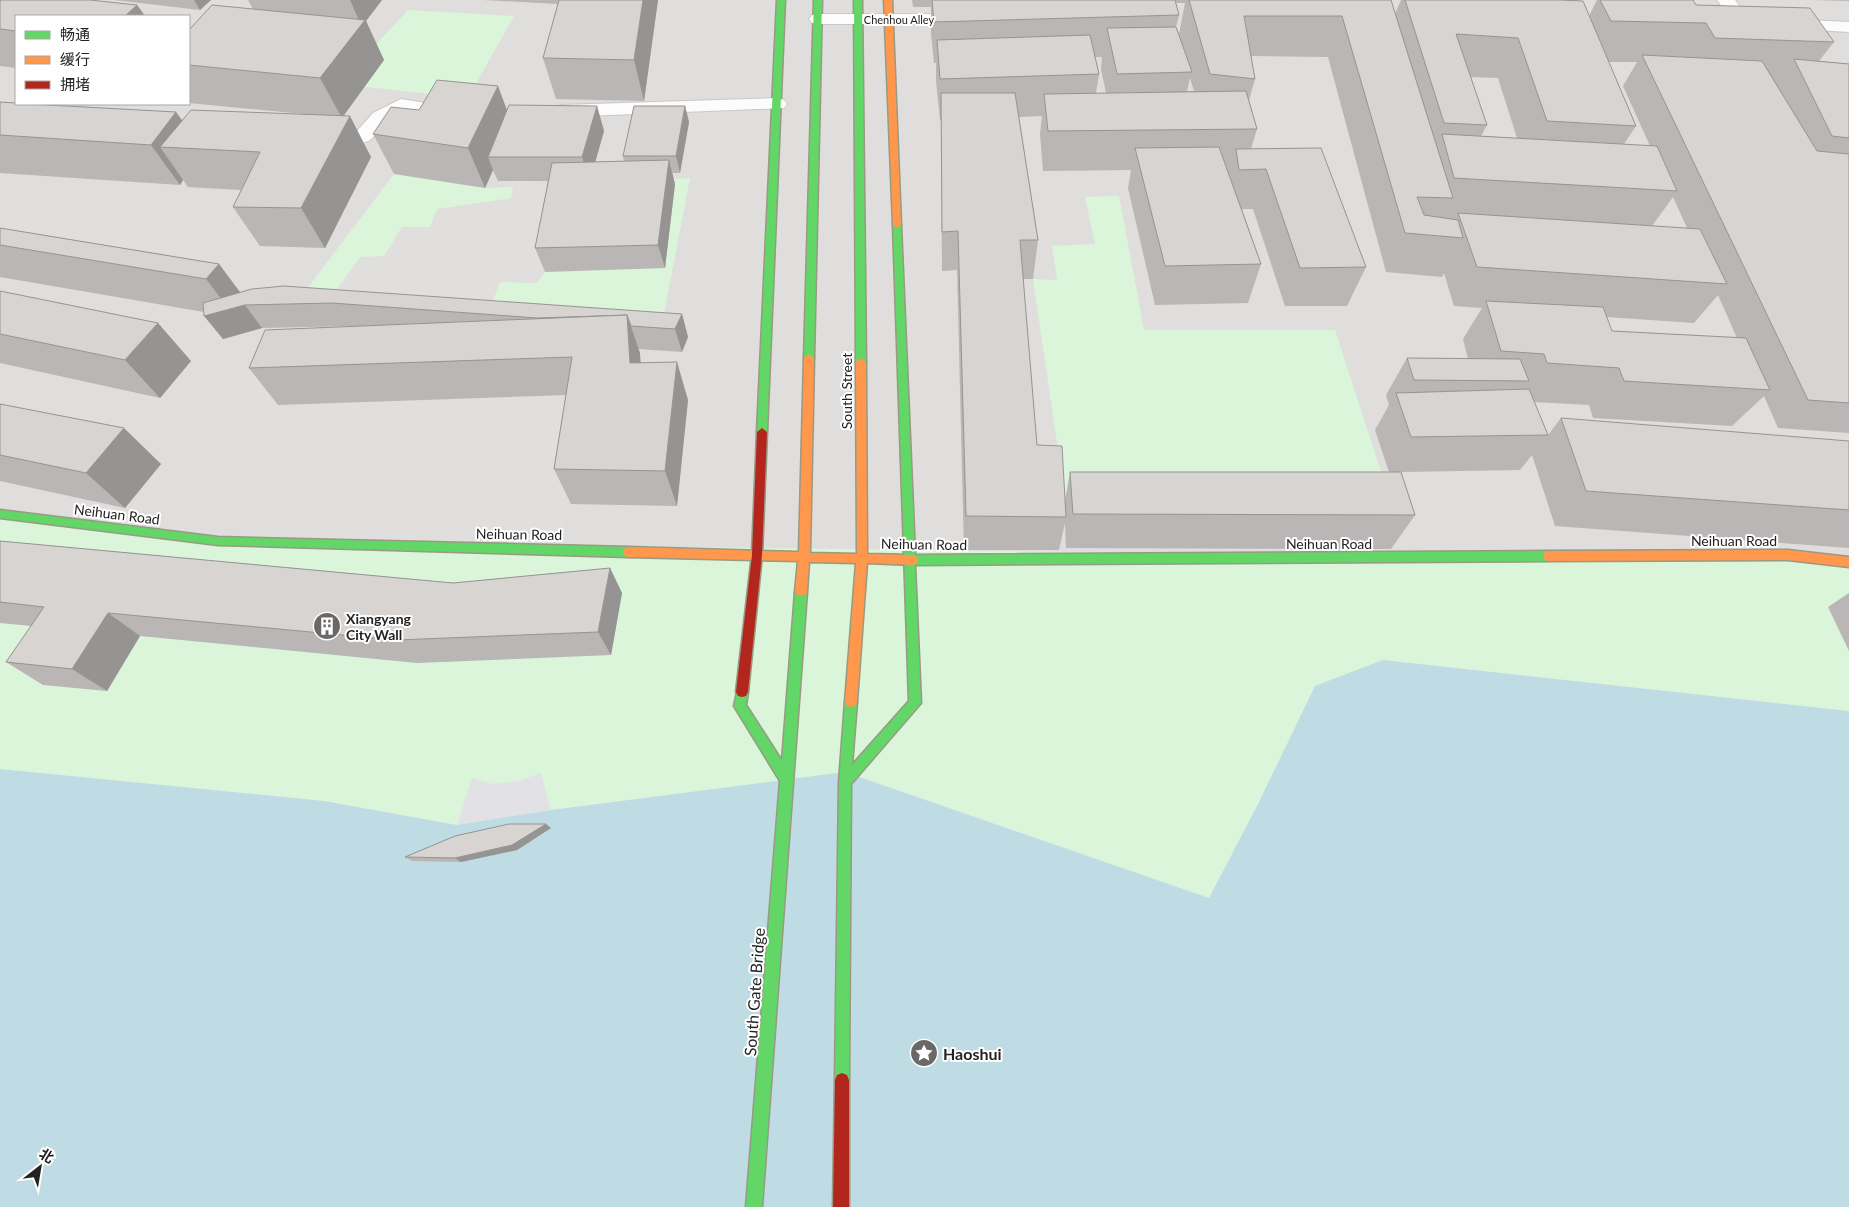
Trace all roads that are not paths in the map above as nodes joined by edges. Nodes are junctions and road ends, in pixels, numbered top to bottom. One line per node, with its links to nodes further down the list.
1 (781, 0): 13 (street)
2 (818, 0): 6 (street)
3 (858, 0): 7 (street, South Street)
4 (888, 0): 8 (street)
5 (1726, 0): 11 (street)
6 (818, 19): 7 (street, Chenhou Alley); 19 (street)
7 (858, 19): 8 (street, Chenhou Alley); 20 (street, South Street)
8 (888, 19): 9 (street, Chenhou Alley); 21 (street)
9 (988, 19)
10 (1723, 22): 11 (street)
11 (1743, 23): 12 (street)
12 (1849, 27)
13 (777, 104): 14 (street); 18 (street)
14 (544, 112)
15 (475, 114): 16 (street)
16 (303, 135)
17 (0, 514): 18 (street, Neihuan Road)
18 (757, 555): 19 (street, Neihuan Road); 23 (street)
19 (804, 556): 20 (street, Neihuan Road); 23 (street)
20 (862, 558): 21 (street, Neihuan Road); 24 (street, South Street)
21 (910, 560): 22 (street, Neihuan Road); 24 (street)
22 (1849, 562)
23 (786, 779): 25 (street, South Gate Bridge)
24 (845, 782): 26 (street)
25 (754, 1207)
26 (841, 1207)

